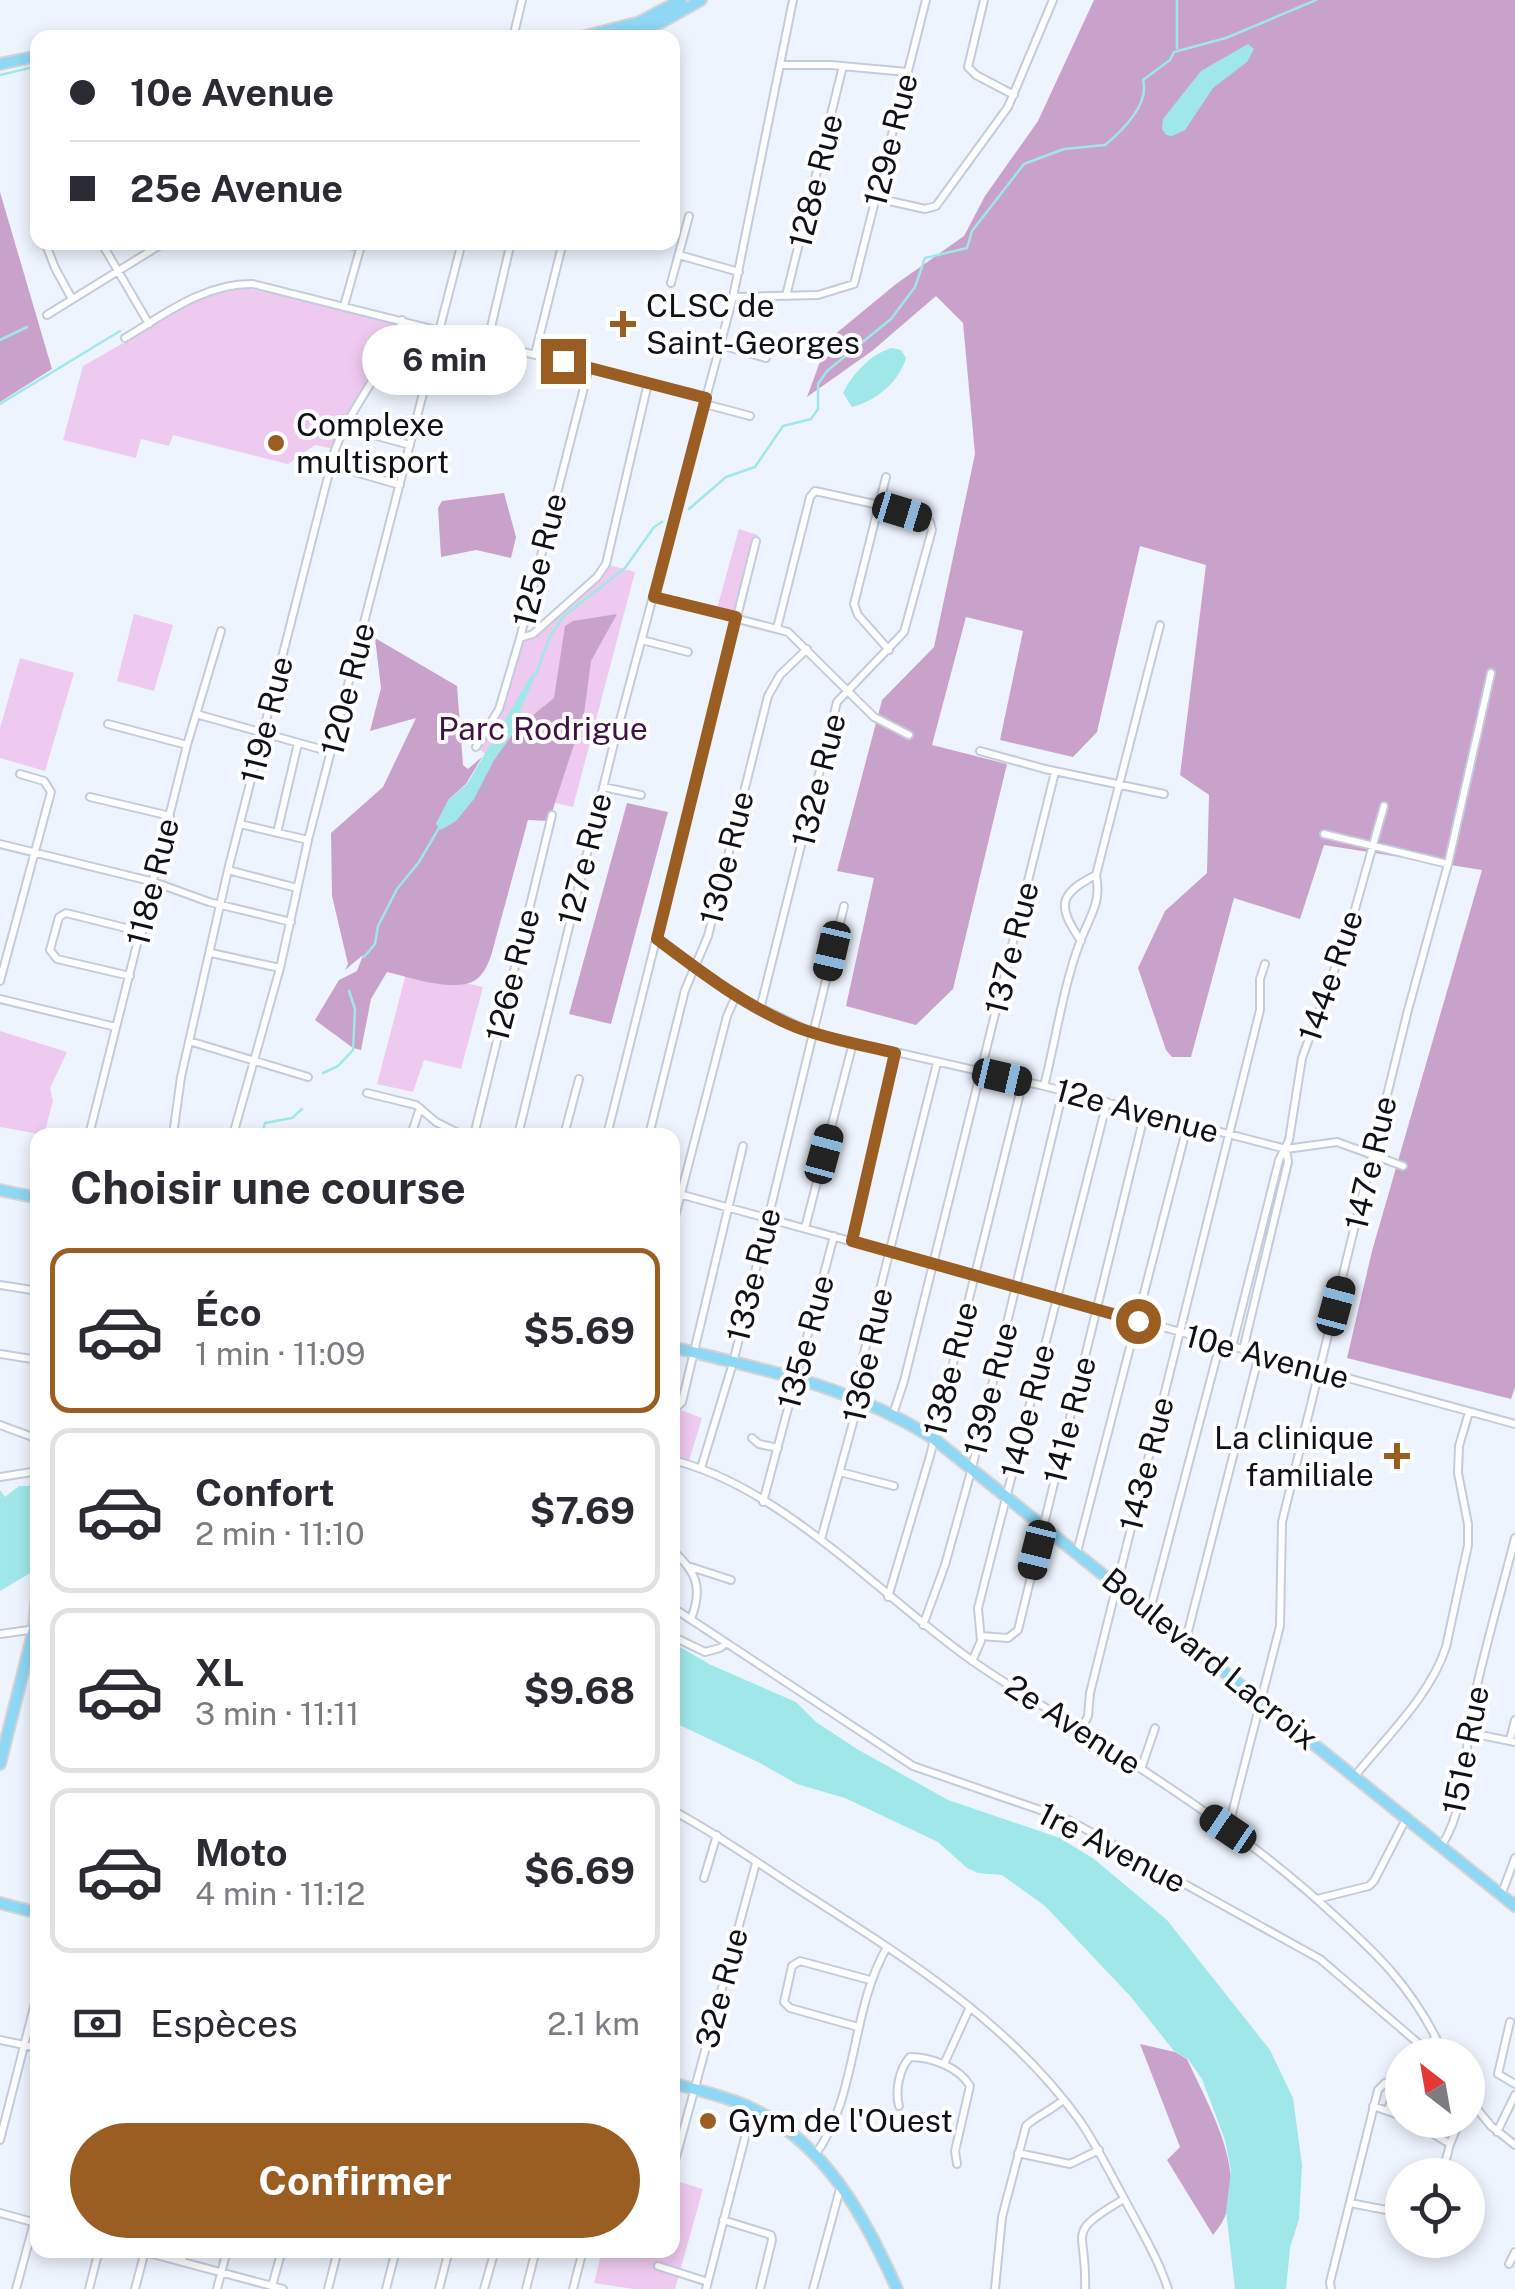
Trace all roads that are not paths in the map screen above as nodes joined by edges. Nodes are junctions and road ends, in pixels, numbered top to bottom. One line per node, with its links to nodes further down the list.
1 (522, 0): 8 (street)
2 (681, 0): 9 (main road)
3 (701, 0): 10 (main road)
4 (793, 0): 13 (street, 127e Rue)
5 (926, 0): 15 (street, 129e Rue)
6 (984, 0): 16 (street)
7 (1053, 0): 16 (street)
8 (514, 30)
9 (609, 30)
10 (642, 30)
11 (30, 58): 12 (main road)
12 (0, 64)
13 (781, 65): 14 (street); 28 (street, 127e Rue)
14 (843, 66): 15 (street); 30 (street, 128e Rue)
15 (908, 72): 17 (street, 129e Rue)
16 (1014, 94): 17 (street)
17 (876, 198): 30 (street, 129e Rue)
18 (689, 216): 26 (street)
19 (48, 250): 32 (street)
20 (105, 250): 27 (street)
21 (152, 250): 27 (street)
22 (360, 250): 33 (street)
23 (460, 250): 37 (street, 120e Rue)
24 (509, 250): 39 (street)
25 (561, 250): 41 (street)
26 (679, 256): 28 (street); 29 (street)
27 (117, 272): 32 (street); 36 (street)
28 (739, 272): 31 (street, 127e Rue)
29 (671, 282)
30 (786, 296): 31 (street)
31 (734, 297): 40 (street, 127e Rue)
32 (72, 299): 34 (street)
33 (344, 306): 35 (street); 36 (street)
34 (47, 315)
35 (402, 320): 37 (street); 48 (street, 119e Rue)
36 (149, 324): 38 (street)
37 (440, 329): 39 (street); 49 (street, 120e Rue)
38 (125, 338)
39 (488, 342): 41 (street); 44 (street)
40 (721, 346): 42 (street); 46 (street, 127e Rue)
41 (535, 354): 43 (street)
42 (766, 358)
43 (590, 368): 45 (street); 60 (street, 125e Rue)
44 (480, 374)
45 (648, 383): 46 (street); 60 (street)
46 (706, 401): 47 (street); 55 (street, 127e Rue)
47 (750, 416)
48 (343, 426): 49 (street); 50 (street, 119e Rue)
49 (410, 444): 52 (street, 120e Rue)
50 (331, 465): 52 (street); 69 (street, 119e Rue)
51 (886, 477): 53 (street)
52 (400, 485): 75 (street, 120e Rue)
53 (879, 505): 58 (street); 63 (street); 63 (street, 132e Rue)
54 (756, 541): 56 (street)
55 (654, 597): 56 (street); 61 (street, 127e Rue)
56 (736, 617): 58 (street); 102 (street)
57 (1160, 625): 78 (street)
58 (777, 628): 62 (street)
59 (221, 631): 67 (street, 118e Rue)
60 (520, 638): 73 (street, 125e Rue)
61 (642, 640): 64 (street); 79 (street, 127e Rue)
62 (808, 649): 66 (street); 107 (street, 130e Rue)
63 (889, 650): 66 (street, 132e Rue)
64 (688, 652)
65 (1492, 673): 93 (street, 147e Rue)
66 (847, 690): 70 (street); 112 (street, 132e Rue)
67 (196, 714): 69 (street); 72 (street, 118e Rue)
68 (108, 724): 72 (street)
69 (263, 733): 71 (street); 86 (street, 119e Rue)
70 (910, 735)
71 (298, 743): 75 (street); 87 (street)
72 (187, 745): 85 (street, 118e Rue)
73 (476, 747)
74 (980, 750): 76 (street)
75 (332, 752): 89 (street, 120e Rue)
76 (1056, 772): 78 (street); 120 (street, 137e Rue)
77 (20, 774): 92 (street)
78 (1119, 785): 80 (street); 95 (street)
79 (603, 787): 81 (street); 137 (street, 127e Rue)
80 (1164, 794)
81 (641, 796)
82 (90, 797): 85 (street)
83 (1384, 806): 91 (street, 144e Rue)
84 (552, 815): 136 (street, 126e Rue)
85 (170, 816): 96 (street, 118e Rue)
86 (240, 824): 87 (street); 94 (street, 119e Rue)
87 (277, 833): 89 (street)
88 (1324, 834): 91 (street)
89 (308, 840): 97 (street, 120e Rue)
90 (0, 844): 92 (street)
91 (1374, 846): 93 (street); 143 (street, 144e Rue)
92 (37, 853): 96 (street); 109 (street)
93 (1448, 864): 144 (street, 147e Rue)
94 (228, 870): 97 (street); 98 (street, 119e Rue)
95 (1096, 876): 103 (street); 103 (street)
96 (154, 882): 98 (street); 101 (street, 118e Rue)
97 (297, 888): 100 (street, 120e Rue)
98 (221, 904): 100 (street); 104 (street, 119e Rue)
99 (844, 906): 114 (street, 133e Rue)
100 (291, 922): 106 (street, 120e Rue)
101 (142, 932): 108 (street, 118e Rue); 108 (street)
102 (657, 939): 107 (street, 12e Avenue); 139 (street)
103 (1080, 940): 124 (street)
104 (211, 953): 106 (street); 115 (street, 119e Rue)
105 (1264, 964): 141 (street, 143e Rue)
106 (280, 968): 118 (street, 120e Rue)
107 (695, 968): 110 (street, 12e Avenue); 140 (street, 130e Rue)
108 (130, 976): 113 (street, 118e Rue)
109 (0, 981)
110 (736, 996): 112 (street, 12e Avenue); 146 (street)
111 (0, 999): 113 (street)
112 (760, 1008): 114 (street, 12e Avenue)
113 (116, 1027): 131 (street, 118e Rue)
114 (813, 1033): 116 (street, 12e Avenue); 151 (street, 133e Rue)
115 (189, 1041): 118 (street); 132 (street, 119e Rue)
116 (854, 1043): 117 (street, 12e Avenue); 152 (street)
117 (895, 1053): 119 (street, 12e Avenue); 154 (street, 135e Rue)
118 (254, 1060): 121 (street); 133 (street, 120e Rue)
119 (937, 1063): 120 (street, 12e Avenue); 155 (street, 136e Rue)
120 (981, 1072): 123 (street, 12e Avenue); 156 (street, 137e Rue)
121 (308, 1076)
122 (578, 1078): 138 (street)
123 (1023, 1082): 124 (street, 12e Avenue); 157 (street, 138e Rue)
124 (1044, 1086): 125 (street, 12e Avenue)
125 (1063, 1091): 127 (street, 12e Avenue); 159 (street, 139e Rue)
126 (367, 1093): 128 (street)
127 (1107, 1102): 129 (street, 12e Avenue); 161 (street, 140e Rue)
128 (420, 1108): 134 (street); 135 (street)
129 (1146, 1112): 130 (street, 12e Avenue); 162 (street, 141e Rue)
130 (1188, 1123): 141 (street, 12e Avenue); 163 (street)
131 (92, 1128)
132 (174, 1128)
133 (236, 1128)
134 (414, 1128)
135 (448, 1128)
136 (476, 1128)
137 (520, 1128)
138 (566, 1128)
139 (610, 1128)
140 (651, 1128)
141 (1229, 1134): 143 (street, 12e Avenue); 164 (street, 143e Rue)
142 (744, 1146): 150 (street)
143 (1286, 1149): 144 (street, 12e Avenue); 166 (street, 144e Rue); 168 (street, 144e Rue)
144 (1372, 1156): 145 (street, 12e Avenue); 174 (street, 147e Rue)
145 (1403, 1166)
146 (680, 1183)
147 (0, 1190): 149 (main road)
148 (680, 1195): 150 (street, 10e Avenue)
149 (30, 1196)
150 (730, 1207): 151 (street, 10e Avenue); 169 (street)
151 (768, 1218): 152 (street, 10e Avenue); 173 (street, 133e Rue)
152 (806, 1228): 153 (street, 10e Avenue)
153 (834, 1236): 154 (street, 10e Avenue); 175 (street, 135e Rue)
154 (852, 1241): 155 (street, 10e Avenue)
155 (891, 1252): 156 (street, 10e Avenue); 176 (street, 136e Rue)
156 (933, 1264): 157 (street, 10e Avenue); 179 (street, 137e Rue)
157 (975, 1276): 159 (street, 10e Avenue); 184 (street, 138e Rue)
158 (0, 1285): 160 (street)
159 (1017, 1286): 161 (street, 10e Avenue); 188 (street, 139e Rue)
160 (30, 1290)
161 (1056, 1298): 162 (street, 10e Avenue); 193 (street, 140e Rue)
162 (1097, 1309): 163 (street, 10e Avenue); 195 (street, 141e Rue)
163 (1138, 1321): 164 (street, 10e Avenue); 198 (street)
164 (1179, 1332): 165 (street, 10e Avenue); 202 (street, 143e Rue)
165 (1220, 1344): 166 (street, 10e Avenue); 204 (street)
166 (1232, 1347): 168 (street, 10e Avenue)
167 (680, 1349): 169 (main road, Boulevard Lacroix)
168 (1242, 1350): 171 (street, 10e Avenue)
169 (693, 1352): 173 (main road, Boulevard Lacroix); 177 (street)
170 (0, 1354): 172 (street)
171 (1259, 1355): 174 (street, 10e Avenue); 211 (street)
172 (30, 1359)
173 (733, 1362): 175 (main road, Boulevard Lacroix); 187 (street, 133e Rue)
174 (1319, 1372): 178 (street, 10e Avenue); 216 (street, 147e Rue)
175 (797, 1378): 176 (main road, Boulevard Lacroix); 185 (street, 135e Rue)
176 (856, 1396): 179 (main road, Boulevard Lacroix); 190 (street, 136e Rue)
177 (680, 1404)
178 (1470, 1411): 180 (street, 10e Avenue); 224 (street)
179 (894, 1414): 184 (main road, Boulevard Lacroix)
180 (1515, 1424)
181 (0, 1425): 182 (street)
182 (30, 1436)
183 (752, 1438): 185 (street, 135e Rue)
184 (933, 1438): 188 (main road, Boulevard Lacroix); 203 (street, 138e Rue)
185 (778, 1448): 194 (street, 135e Rue)
186 (680, 1462): 187 (street, 2e Avenue)
187 (702, 1468): 194 (street, 2e Avenue)
188 (972, 1468): 193 (main road, Boulevard Lacroix); 207 (street, 139e Rue)
189 (30, 1472): 191 (street)
190 (840, 1472): 192 (street); 197 (street, 136e Rue)
191 (0, 1477)
192 (894, 1486)
193 (1008, 1496): 195 (main road, Boulevard Lacroix); 210 (street, 140e Rue)
194 (763, 1502): 197 (street, 2e Avenue)
195 (1044, 1526): 198 (main road, Boulevard Lacroix); 210 (street, 141e Rue)
196 (1515, 1538): 220 (street, 151e Rue)
197 (821, 1539): 203 (street, 2e Avenue)
198 (1077, 1552): 202 (main road, Boulevard Lacroix)
199 (680, 1557): 200 (street)
200 (690, 1566): 201 (street); 206 (street)
201 (731, 1580)
202 (1117, 1584): 204 (main road, Boulevard Lacroix); 219 (street, 143e Rue)
203 (888, 1597): 207 (street, 2e Avenue)
204 (1150, 1610): 211 (main road, Boulevard Lacroix)
205 (680, 1612): 206 (street, 1re Avenue)
206 (691, 1619): 213 (street, 1re Avenue)
207 (923, 1625): 215 (street, 2e Avenue)
208 (30, 1630): 209 (street)
209 (0, 1634)
210 (981, 1636): 215 (street, 140e Rue)
211 (1186, 1639): 216 (main road, Boulevard Lacroix)
212 (680, 1640): 213 (street)
213 (726, 1643): 245 (street, 1re Avenue)
214 (30, 1652): 222 (main road)
215 (972, 1661): 219 (street, 2e Avenue)
216 (1262, 1702): 224 (main road, Boulevard Lacroix); 227 (street, 147e Rue)
217 (1515, 1720): 221 (street)
218 (1155, 1728): 223 (street)
219 (1081, 1730): 223 (street, 2e Avenue)
220 (1471, 1733): 221 (street); 229 (street, 151e Rue)
221 (1512, 1741)
222 (0, 1764)
223 (1141, 1769): 227 (street, 2e Avenue)
224 (1355, 1776): 226 (main road, Boulevard Lacroix)
225 (680, 1814): 228 (street)
226 (1406, 1817): 229 (main road, Boulevard Lacroix); 234 (street)
227 (1228, 1829): 234 (street, 2e Avenue)
228 (717, 1835): 231 (street); 232 (street)
229 (1442, 1845): 233 (main road, Boulevard Lacroix)
230 (1515, 1858): 233 (street)
231 (756, 1863): 238 (street); 253 (street, 32e Rue)
232 (704, 1878)
233 (1502, 1894): 236 (main road, Boulevard Lacroix)
234 (1317, 1899): 244 (street, 2e Avenue)
235 (0, 1903): 237 (main road)
236 (1515, 1906)
237 (30, 1910)
238 (888, 1947): 239 (street); 240 (street)
239 (870, 1980): 243 (street); 243 (street)
240 (970, 2007): 249 (street); 255 (street)
241 (30, 2022): 247 (street)
242 (1510, 2022): 251 (street)
243 (858, 2026): 270 (street)
244 (1435, 2036)
245 (1410, 2038)
246 (0, 2040): 247 (street)
247 (24, 2045): 248 (street); 264 (street)
248 (30, 2046)
249 (944, 2064): 256 (street); 272 (street)
250 (1385, 2084): 257 (street)
251 (1515, 2084)
252 (680, 2085): 253 (main road)
253 (694, 2089): 258 (main road); 265 (street, 32e Rue)
254 (1515, 2095): 261 (street)
255 (1063, 2100): 268 (street); 269 (street)
256 (899, 2106)
257 (1374, 2106): 259 (street); 275 (street)
258 (752, 2108): 270 (main road); 279 (street)
259 (1385, 2108)
260 (1485, 2120): 261 (street)
261 (1497, 2132): 267 (street)
262 (1440, 2138): 266 (street)
263 (1452, 2138): 266 (street)
264 (0, 2140)
265 (680, 2142)
266 (1450, 2144): 271 (street)
267 (1515, 2144)
268 (1098, 2150): 269 (street); 274 (street)
269 (1018, 2153): 314 (street)
270 (815, 2155): 273 (main road)
271 (1446, 2158)
272 (957, 2164)
273 (841, 2185): 312 (street); 313 (main road)
274 (1124, 2199): 315 (street); 316 (street)
275 (1350, 2203): 276 (street); 317 (street)
276 (1385, 2210)
277 (0, 2213): 278 (street)
278 (30, 2220)
279 (723, 2220): 298 (street); 311 (street)
280 (30, 2242): 300 (street)
281 (1515, 2252): 295 (street)
282 (97, 2258): 301 (street)
283 (142, 2258): 302 (street)
284 (168, 2258): 294 (street)
285 (183, 2258): 294 (street)
286 (225, 2258): 297 (street)
287 (280, 2258): 299 (street)
288 (336, 2258): 305 (street)
289 (394, 2258): 306 (street)
290 (447, 2258): 307 (street)
291 (493, 2258): 308 (street)
292 (534, 2258): 309 (street)
293 (581, 2258): 310 (street)
294 (182, 2262): 297 (street)
295 (1509, 2264)
296 (658, 2266): 298 (street)
297 (221, 2272): 299 (street); 303 (street)
298 (707, 2285)
299 (272, 2286): 304 (street)
300 (16, 2289)
301 (89, 2289)
302 (135, 2289)
303 (217, 2289)
304 (283, 2289)
305 (328, 2289)
306 (386, 2289)
307 (438, 2289)
308 (484, 2289)
309 (526, 2289)
310 (573, 2289)
311 (760, 2289)
312 (814, 2289)
313 (897, 2289)
314 (995, 2289)
315 (1085, 2289)
316 (1168, 2289)
317 (1331, 2289)

